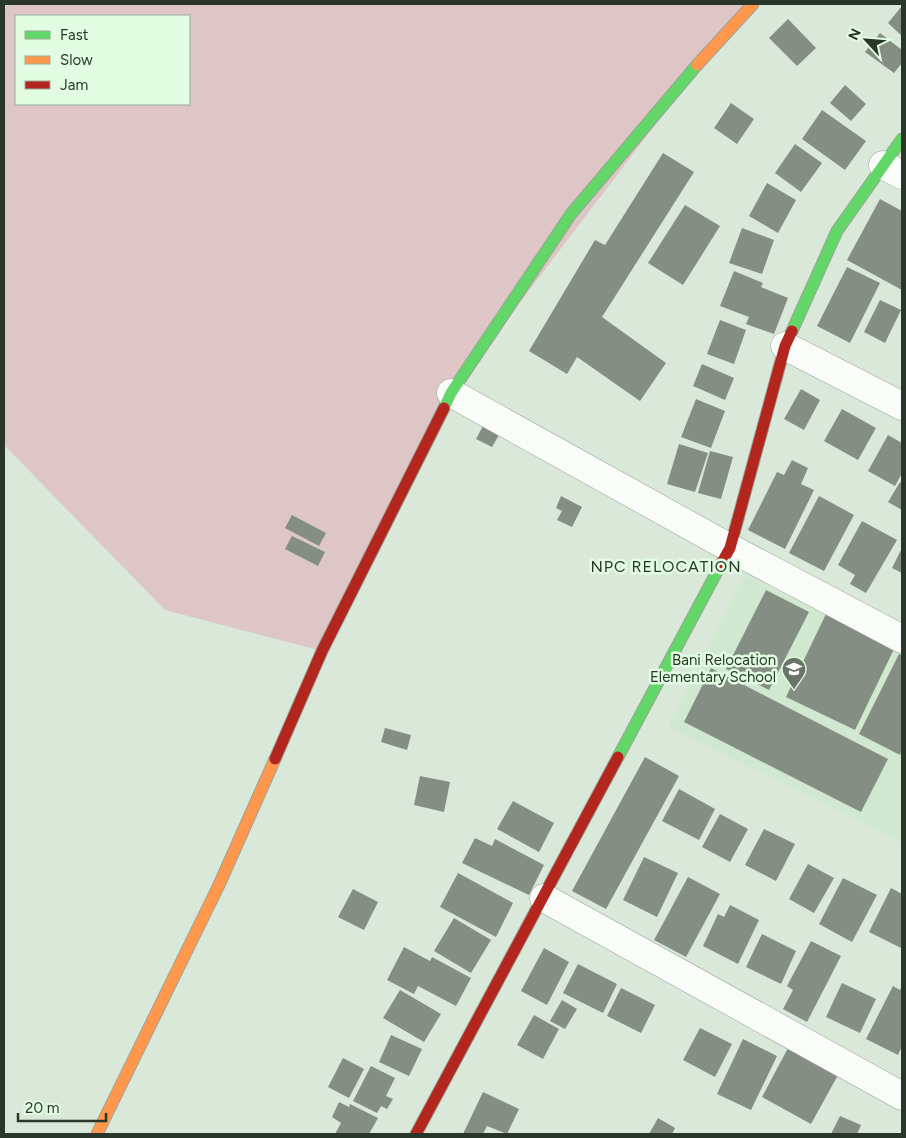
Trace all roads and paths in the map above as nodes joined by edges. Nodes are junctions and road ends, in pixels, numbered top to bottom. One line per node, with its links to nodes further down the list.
1 (753, 4): 5 (street)
2 (902, 139): 3 (street)
3 (892, 170): 4 (street)
4 (785, 346): 6 (street); 7 (street)
5 (451, 393): 7 (street); 11 (street)
6 (902, 406)
7 (730, 548): 8 (street); 9 (street)
8 (902, 639)
9 (544, 898): 10 (street); 12 (street)
10 (902, 1096)
11 (97, 1134)
12 (416, 1134)

